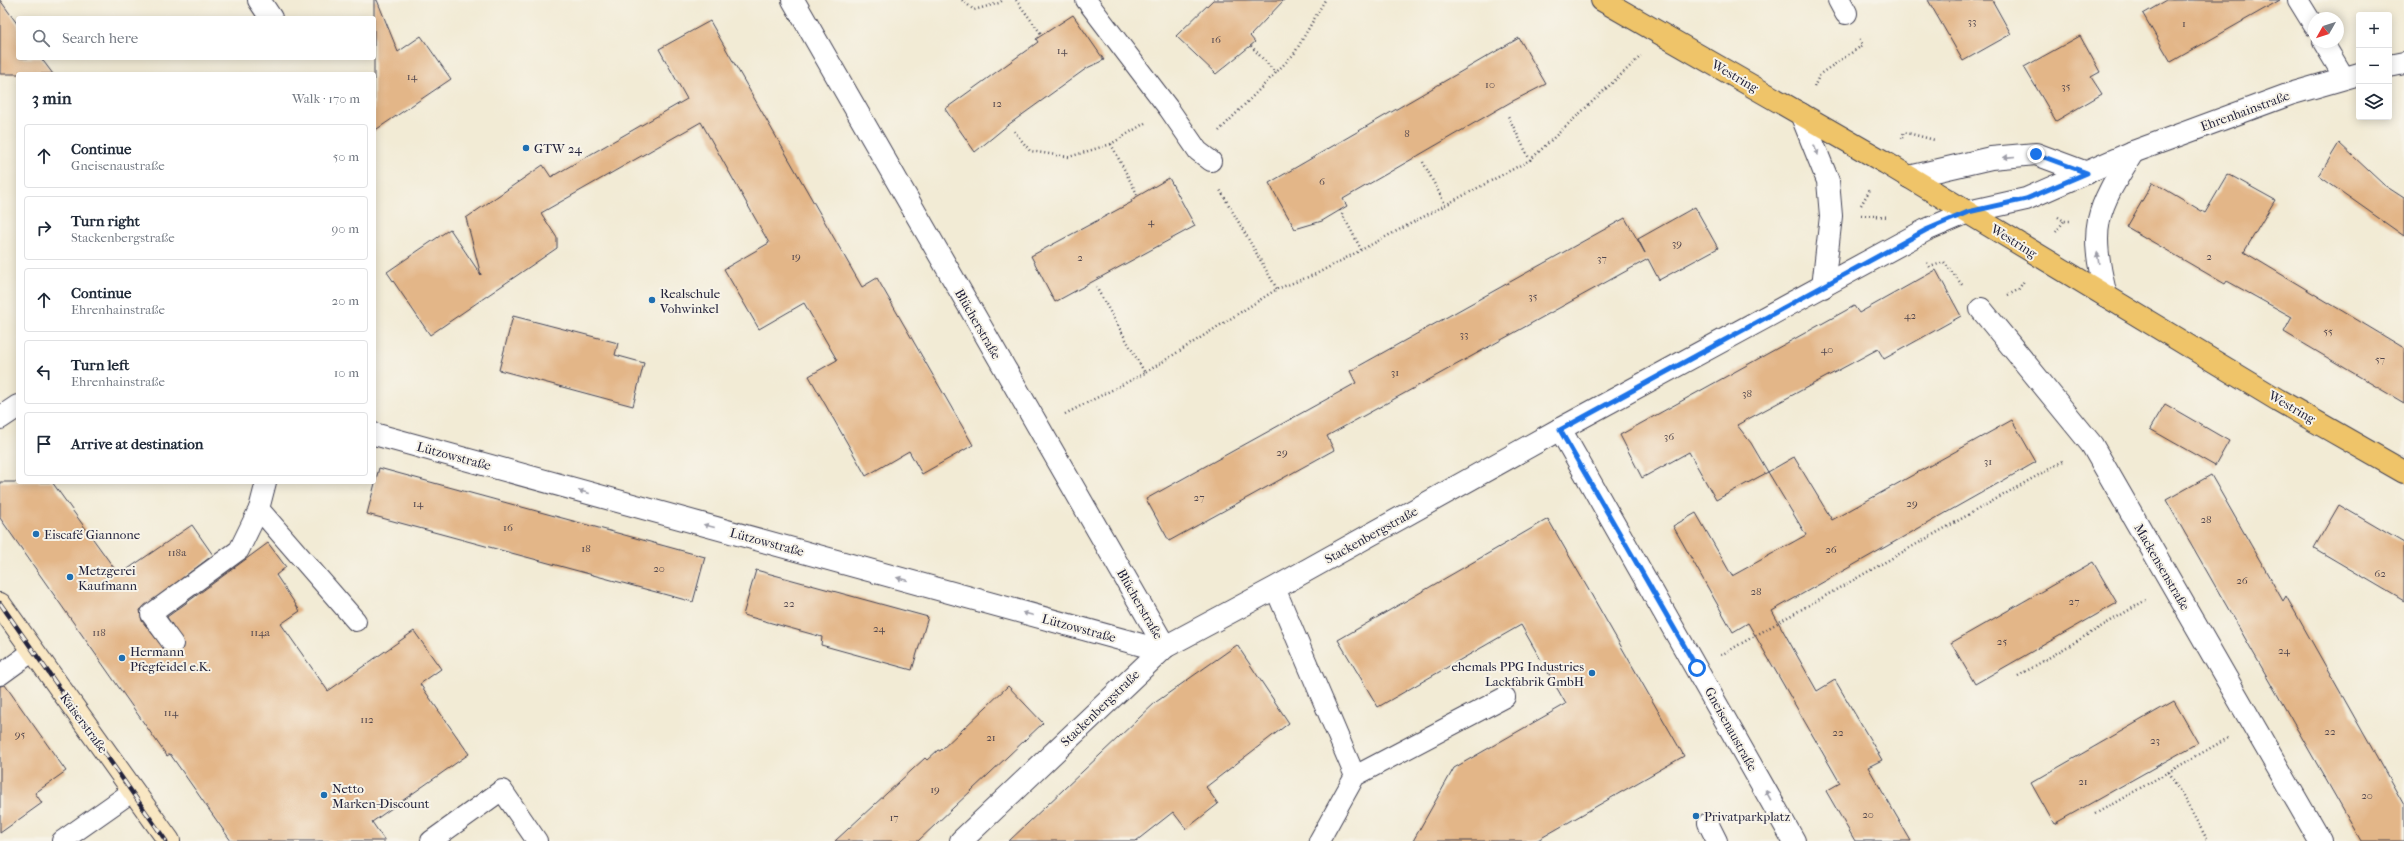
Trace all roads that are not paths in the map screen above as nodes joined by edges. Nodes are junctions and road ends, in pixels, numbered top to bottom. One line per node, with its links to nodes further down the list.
1 (258, 0): 6 (street)
2 (792, 0): 32 (street, Blücherstraße)
3 (1086, 0): 14 (lane)
4 (1602, 0): 12 (main road, Westring)
5 (2298, 0): 7 (lane)
6 (270, 16)
7 (2308, 16)
8 (2329, 48): 11 (lane)
9 (2404, 63): 10 (street)
10 (2392, 65)
11 (2352, 75): 13 (street, Ehrenhainstraße)
12 (1801, 114): 16 (main road, Westring); 18 (street, one-way to 18)
13 (2133, 152): 15 (street, Ehrenhainstraße); 19 (street, one-way to 13)
14 (1205, 156)
15 (2087, 173): 16 (street, one-way to 16); 17 (street, Ehrenhainstraße)
16 (1909, 177): 17 (main road, Westring)
17 (1968, 212): 18 (street, Stackenbergstraße); 19 (main road, Westring)
18 (1823, 287): 23 (street, Stackenbergstraße)
19 (2106, 296): 25 (main road, Westring)
20 (1981, 309): 47 (street, Mackensenstraße)
21 (16, 407): 22 (street)
22 (0, 418)
23 (1560, 430): 28 (street, Stackenbergstraße); 46 (street, Gneisenaustraße, one-way to 23)
24 (376, 435): 32 (street, Lützowstraße, one-way to 24)
25 (2404, 472)
26 (265, 484): 27 (lane)
27 (259, 509): 30 (lane); 31 (lane)
28 (1275, 588): 32 (street, Stackenbergstraße); 36 (lane)
29 (0, 604): 33 (main road, Kaiserstraße)
30 (356, 621)
31 (173, 644)
32 (1162, 648): 43 (street, Stackenbergstraße)
33 (33, 651): 34 (lane); 37 (main road, Kaiserstraße)
34 (0, 675)
35 (1505, 696): 36 (lane)
36 (1355, 776): 44 (lane)
37 (133, 791): 39 (lane); 40 (main road, Kaiserstraße)
38 (1708, 823): 45 (lane)
39 (62, 841)
40 (169, 841)
41 (431, 841): 42 (lane)
42 (537, 841)
43 (961, 841)
44 (1319, 841)
45 (1717, 841)
46 (1794, 841)
47 (2320, 841)

